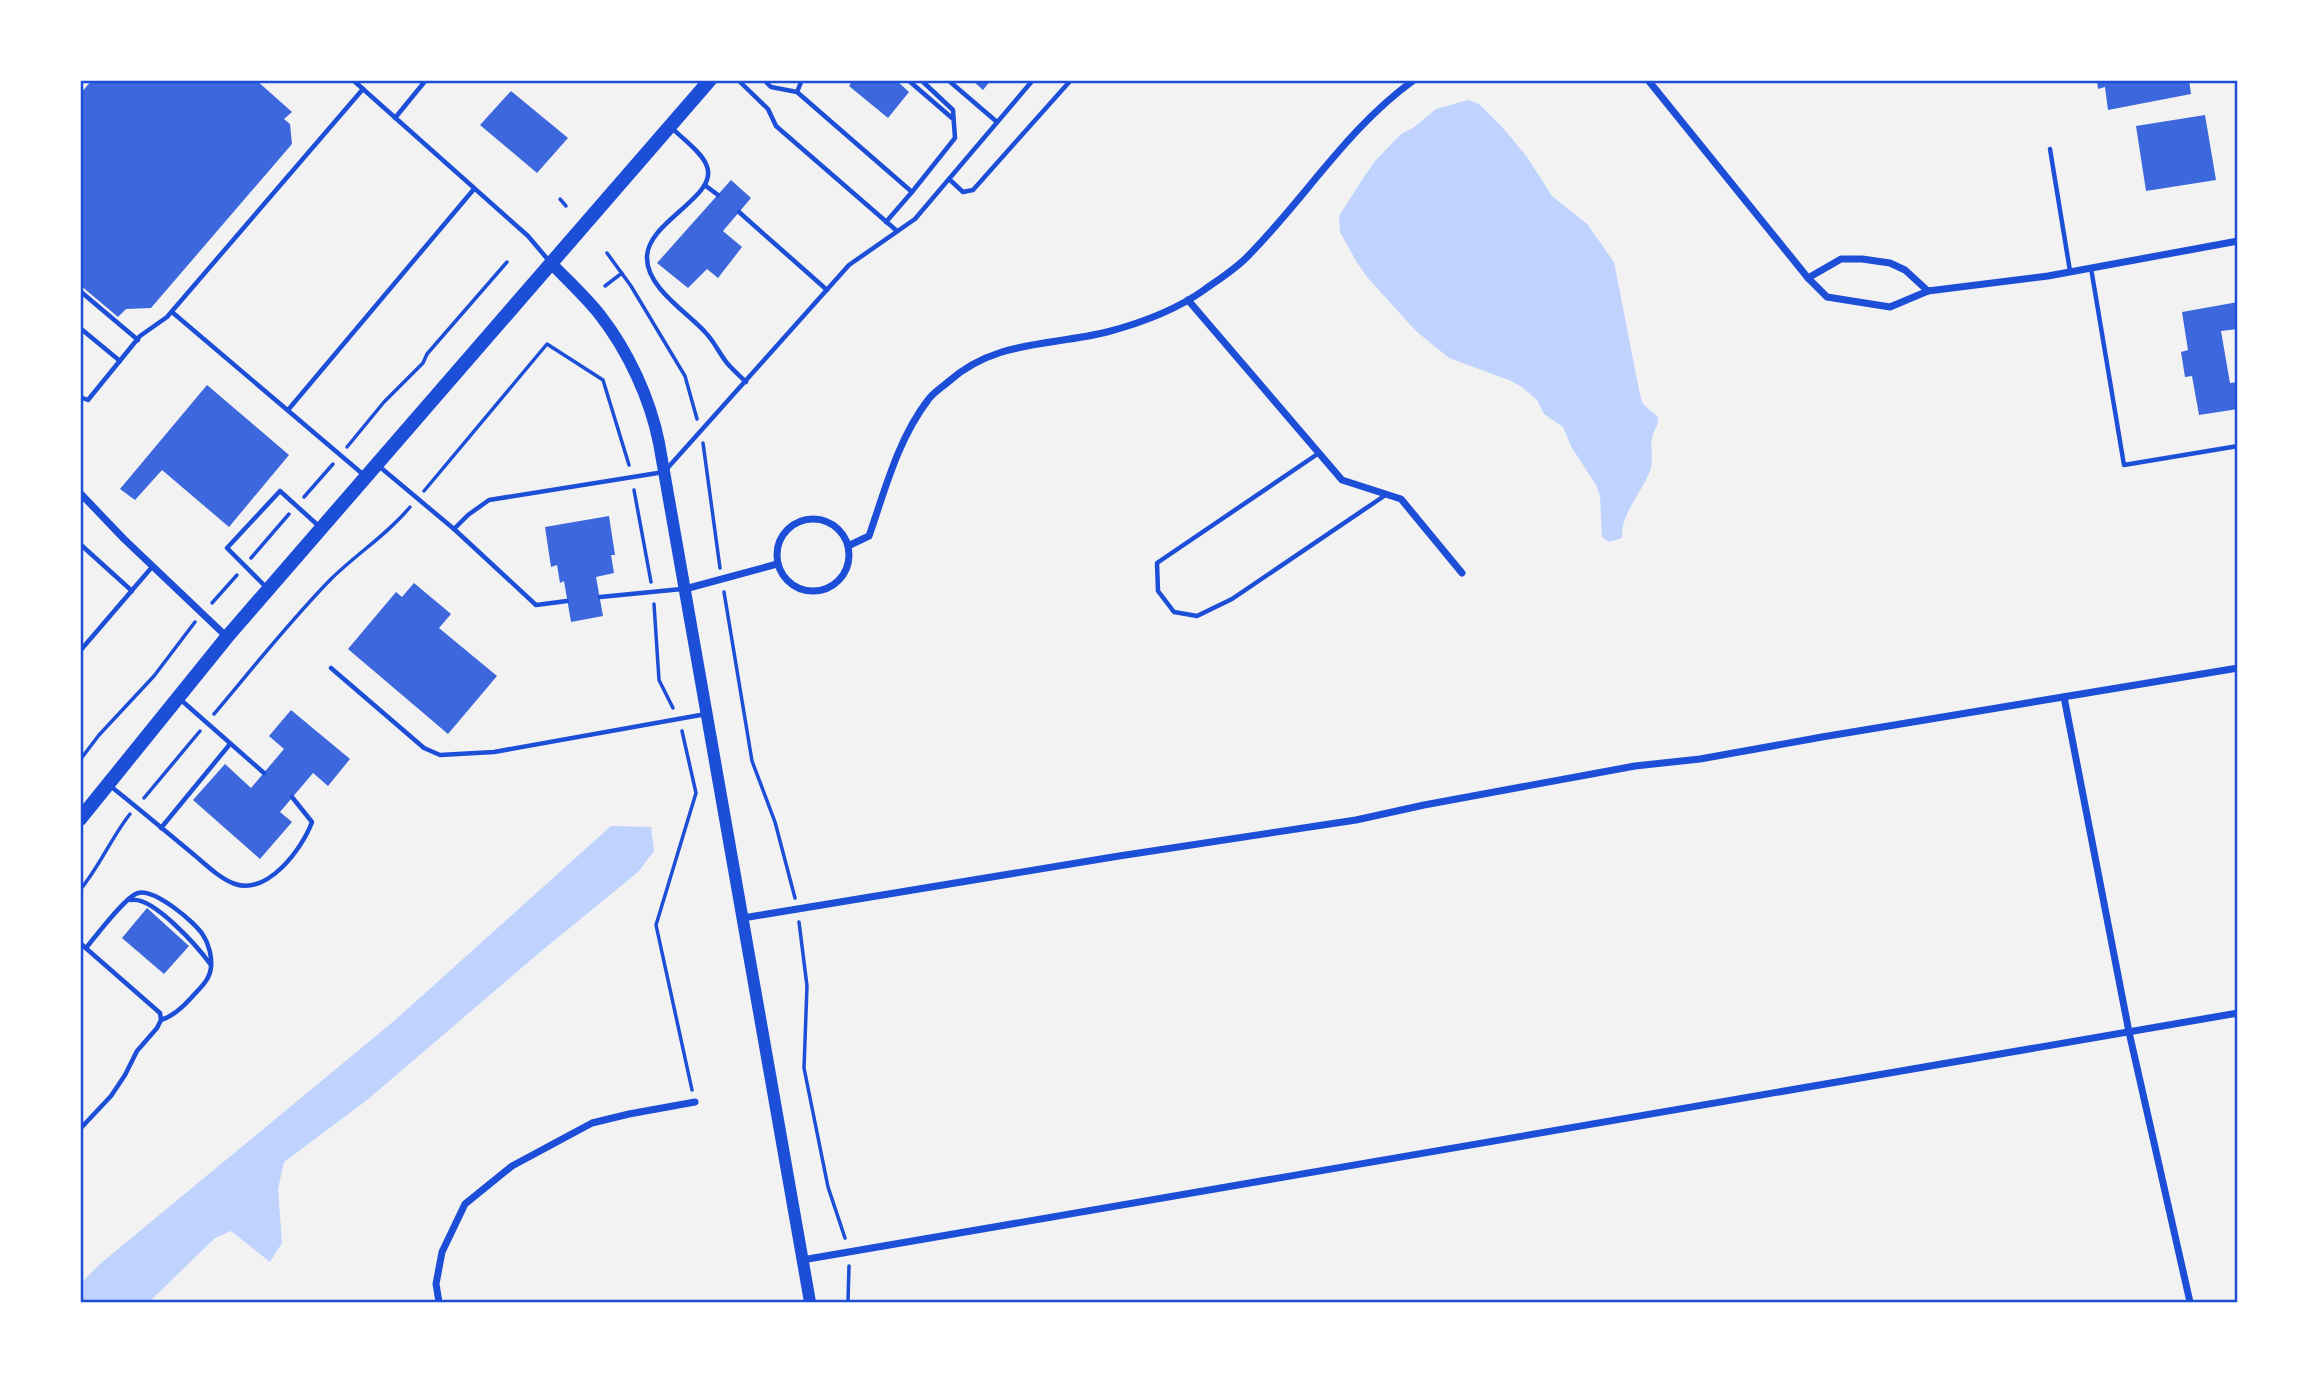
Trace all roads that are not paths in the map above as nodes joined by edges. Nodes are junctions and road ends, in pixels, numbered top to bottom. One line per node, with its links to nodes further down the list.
1 (353, 80): 14 (lane)
2 (426, 80): 16 (lane)
3 (710, 80): 19 (main road)
4 (738, 80): 27 (lane)
5 (764, 80): 15 (lane)
6 (802, 80): 15 (lane)
7 (908, 80): 17 (lane)
8 (921, 80): 17 (lane)
9 (948, 80): 18 (lane)
10 (1033, 80): 18 (lane)
11 (1071, 80): 21 (lane)
12 (1414, 80): 37 (street)
13 (1648, 80): 33 (street)
14 (363, 89): 16 (lane); 38 (lane)
15 (797, 92): 24 (lane)
16 (394, 118): 23 (lane)
17 (952, 119): 24 (lane)
18 (997, 122): 21 (lane)
19 (670, 125): 22 (lane); 30 (main road)
20 (2050, 149): 32 (lane)
21 (948, 179): 28 (lane)
22 (706, 186): 25 (lane); 42 (lane)
23 (474, 189): 30 (lane); 44 (lane)
24 (912, 192): 27 (lane)
25 (718, 195)
26 (739, 212): 35 (lane)
27 (886, 222): 28 (lane)
28 (897, 231): 35 (lane)
29 (2238, 241): 31 (street)
30 (551, 262): 47 (main road); 48 (main road)
31 (2091, 268): 32 (street); 45 (lane)
32 (2070, 271): 36 (street)
33 (1808, 278): 36 (street); 36 (street)
34 (80, 290): 40 (lane)
35 (827, 290): 42 (lane)
36 (1928, 291)
37 (1188, 300): 46 (street); 55 (street)
38 (172, 312): 40 (lane); 44 (lane)
39 (80, 328): 41 (lane)
40 (138, 340): 41 (lane)
41 (120, 361): 43 (lane)
42 (746, 382): 48 (lane)
43 (80, 397)
44 (288, 410): 49 (lane)
45 (2238, 446)
46 (1319, 453): 51 (street); 51 (lane)
47 (377, 464): 49 (main road); 53 (lane)
48 (664, 472): 53 (lane); 60 (main road)
49 (365, 477): 52 (main road)
50 (80, 493): 57 (street)
51 (1387, 494): 58 (street)
52 (321, 528): 59 (main road); 59 (lane)
53 (454, 529): 63 (lane)
54 (80, 544): 61 (lane)
55 (848, 546): 56 (street); 56 (street)
56 (777, 564): 60 (street)
57 (153, 566): 61 (lane); 64 (street)
58 (1462, 573)
59 (268, 589): 64 (main road)
60 (685, 589): 62 (lane); 70 (main road)
61 (132, 591): 65 (lane)
62 (600, 597)
63 (567, 601)
64 (227, 637): 69 (main road)
65 (80, 651)
66 (331, 668): 70 (lane)
67 (2238, 668): 68 (street)
68 (2064, 697): 78 (street); 84 (street)
69 (178, 698): 71 (lane); 73 (main road)
70 (707, 714): 78 (main road)
71 (230, 744): 72 (lane); 76 (lane)
72 (264, 773)
73 (109, 784): 75 (main road); 76 (lane)
74 (292, 797): 76 (lane)
75 (80, 819)
76 (161, 828)
77 (127, 901): 80 (lane); 81 (lane); 81 (lane)
78 (743, 918): 87 (main road)
79 (80, 943): 80 (lane)
80 (86, 948): 83 (lane)
81 (211, 965): 83 (lane)
82 (2238, 1013): 84 (street)
83 (161, 1020): 86 (lane)
84 (2129, 1032): 87 (street); 90 (street)
85 (695, 1102): 88 (street)
86 (80, 1129)
87 (802, 1260): 89 (main road)
88 (439, 1303)
89 (810, 1303)
90 (2190, 1303)

